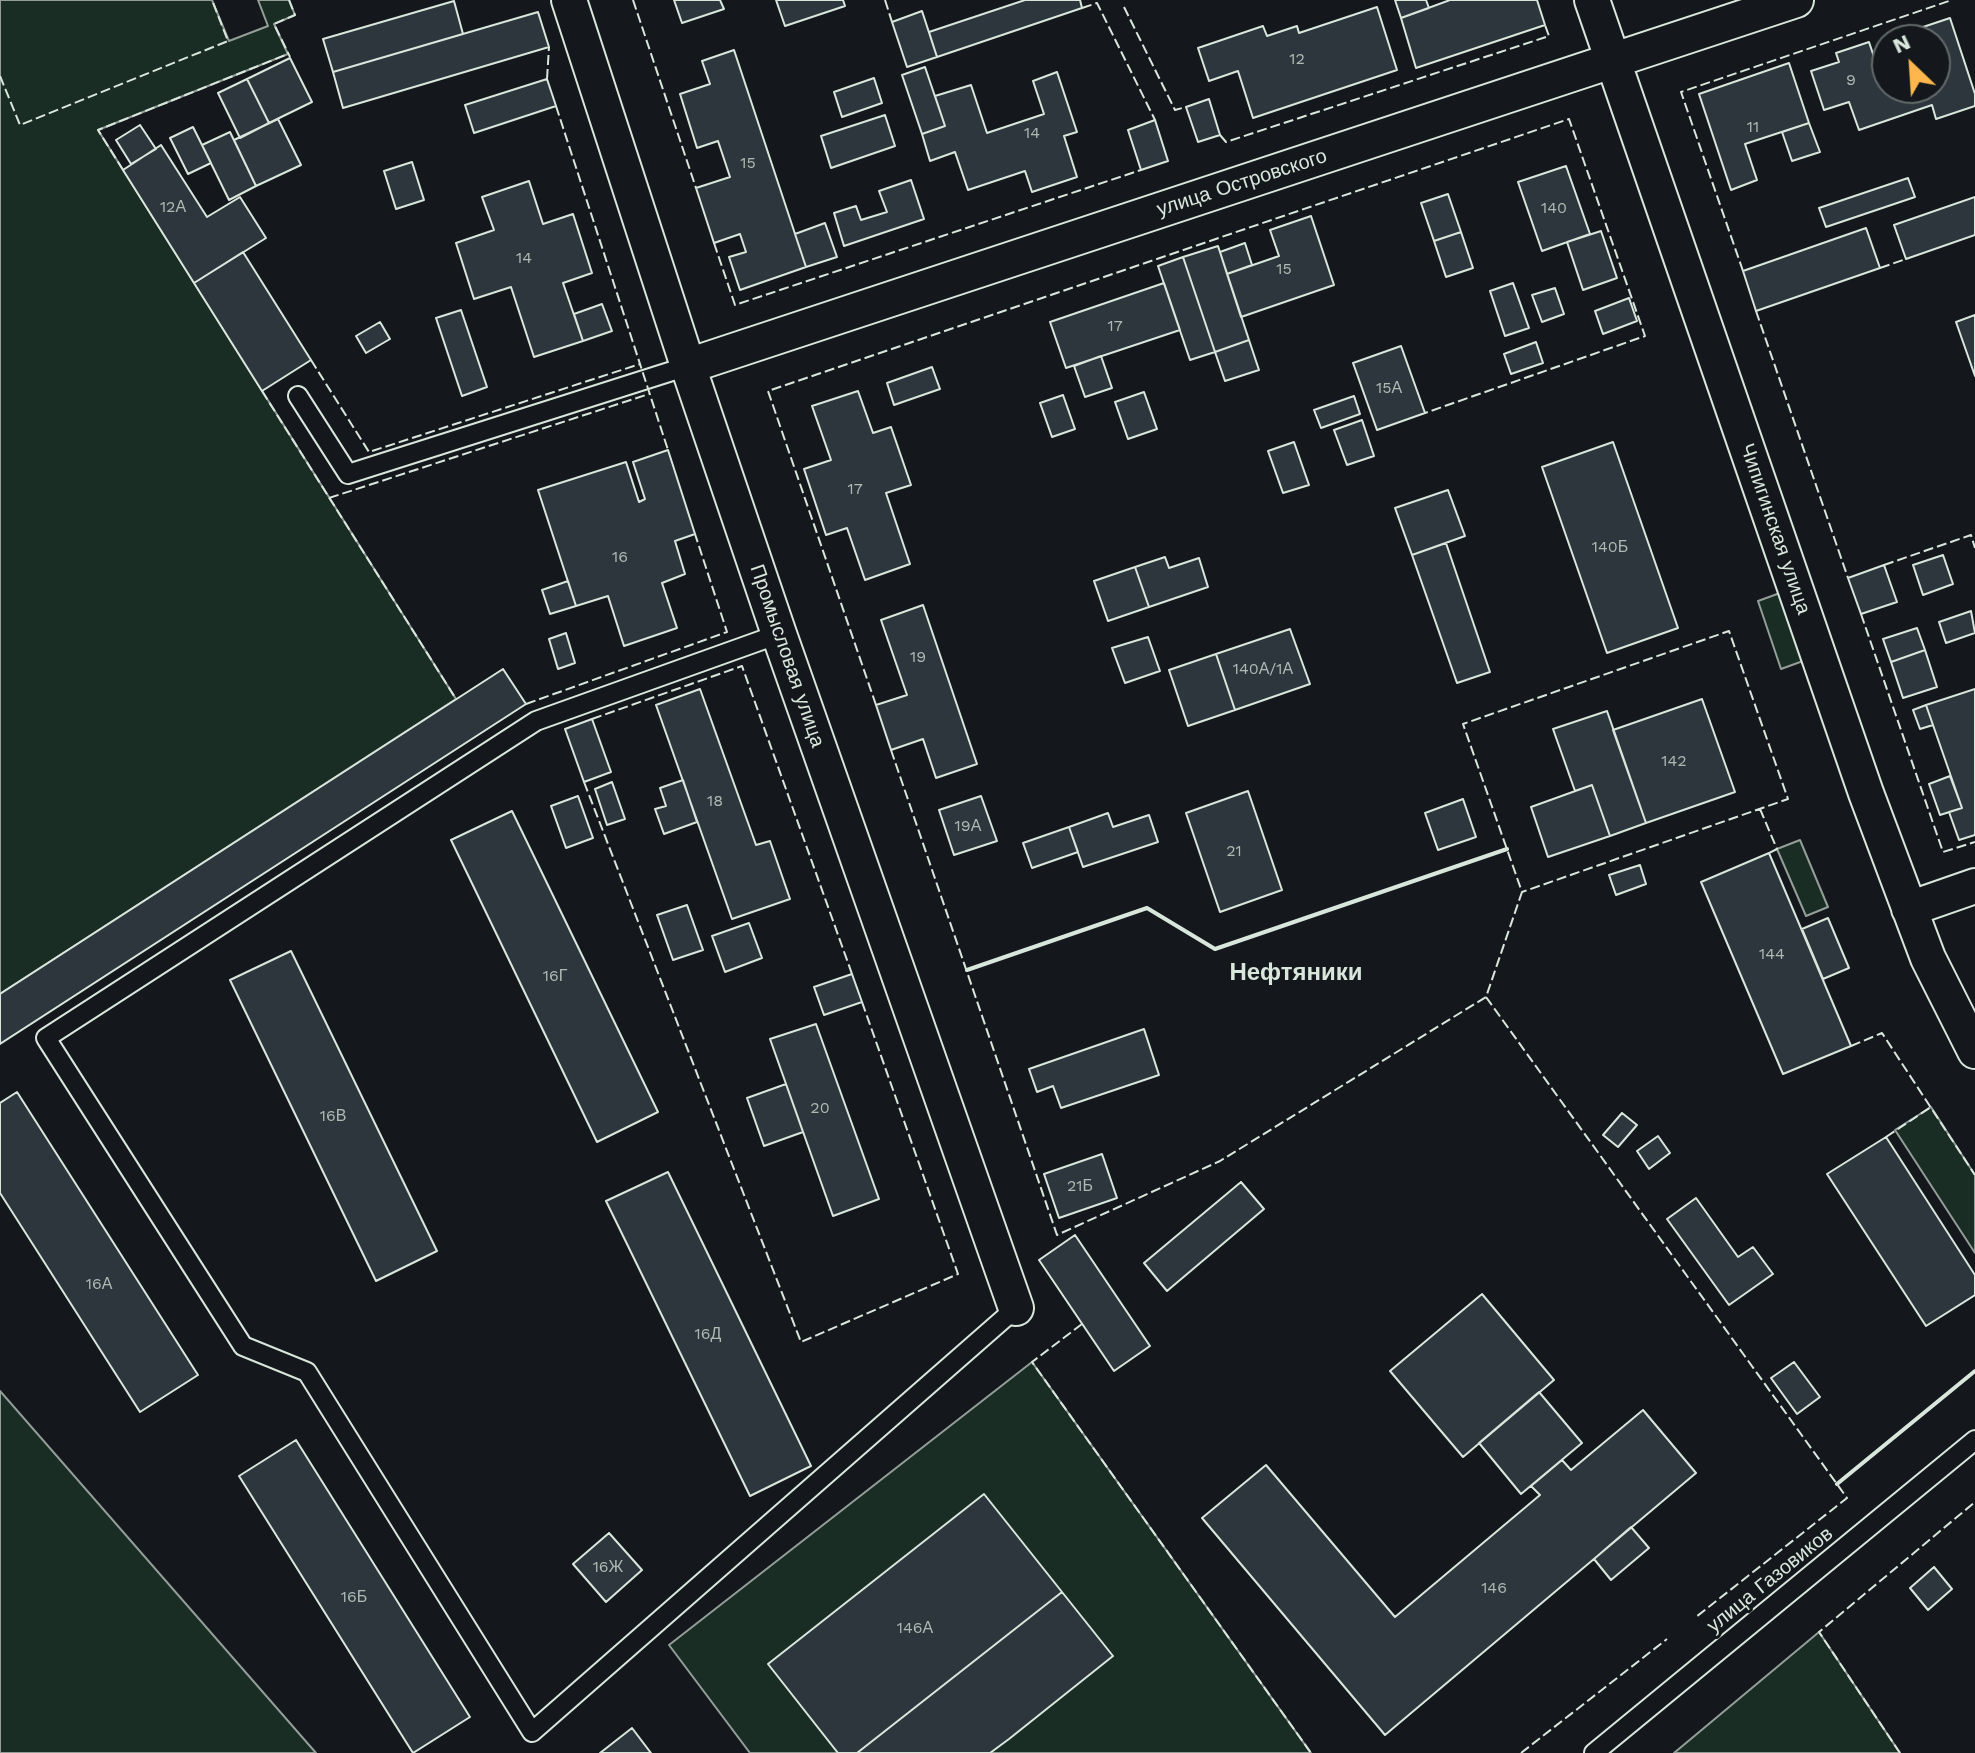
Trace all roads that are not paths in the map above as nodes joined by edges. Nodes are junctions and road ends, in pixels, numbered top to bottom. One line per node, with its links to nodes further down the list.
1 (569, 0): 5 (street, Промысловая улица)
2 (1592, 0): 4 (street, Чипигинская улица)
3 (1796, 0): 4 (street, улица Островского)
4 (1612, 60): 5 (street, улица Островского); 9 (street, Чипигинская улица)
5 (688, 366): 6 (lane); 7 (street, Промысловая улица)
6 (298, 396)
7 (779, 634): 11 (street, Промысловая улица); 11 (lane)
8 (1975, 886): 9 (street)
9 (1909, 909): 10 (street, Чипигинская улица)
10 (1975, 1051)
11 (1016, 1308)
12 (1975, 1440): 13 (lane, улица Газовиков)
13 (1594, 1753)

